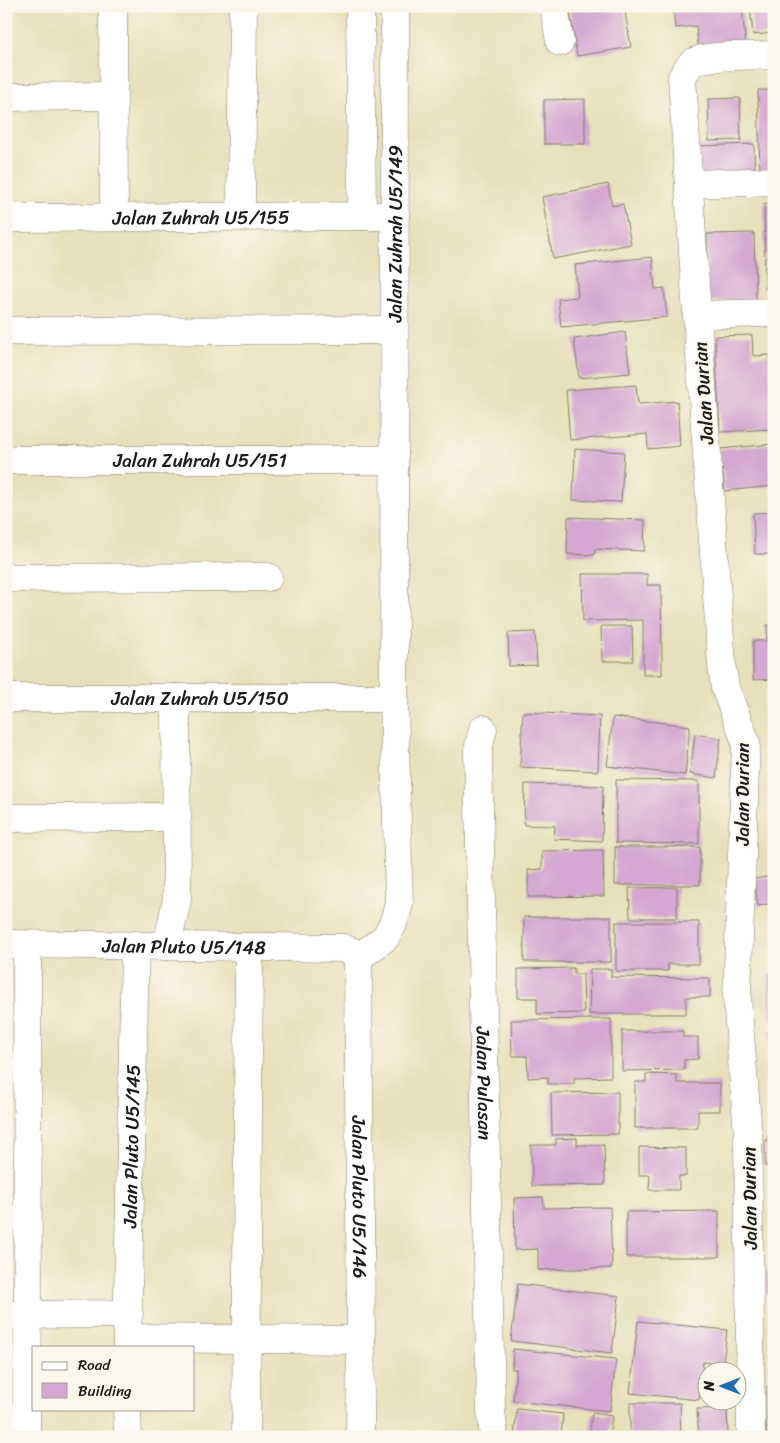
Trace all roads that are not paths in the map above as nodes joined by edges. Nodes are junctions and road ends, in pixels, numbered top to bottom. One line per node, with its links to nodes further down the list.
1 (113, 6): 8 (street)
2 (243, 6): 12 (street)
3 (360, 6): 13 (street)
4 (395, 6): 14 (street, Jalan Zuhrah U5/149)
5 (554, 6): 6 (street)
6 (560, 42)
7 (774, 55): 11 (street, Jalan Durian)
8 (114, 96): 9 (street); 15 (street)
9 (6, 97)
10 (774, 181): 11 (street)
11 (690, 184): 18 (street, Jalan Durian)
12 (241, 216): 13 (street, Jalan Zuhrah U5/155); 15 (street, Jalan Zuhrah U5/155)
13 (362, 216): 14 (street, Jalan Zuhrah U5/155)
14 (395, 216): 19 (street, Jalan Zuhrah U5/149)
15 (114, 217): 16 (street, Jalan Zuhrah U5/155)
16 (6, 218)
17 (774, 313): 18 (street)
18 (697, 315): 46 (street, Jalan Durian)
19 (394, 330): 20 (street); 22 (street, Jalan Zuhrah U5/149)
20 (6, 332)
21 (6, 460): 22 (street, Jalan Zuhrah U5/151)
22 (393, 460): 27 (street, Jalan Zuhrah U5/149)
23 (268, 576): 24 (street)
24 (6, 578)
25 (6, 698): 26 (street, Jalan Zuhrah U5/150)
26 (176, 698): 27 (street, Jalan Zuhrah U5/150); 30 (street)
27 (394, 698): 35 (street, Jalan Zuhrah U5/149)
28 (483, 729): 45 (street, Jalan Pulasan)
29 (6, 818): 30 (street)
30 (177, 818): 33 (street)
31 (16, 944): 32 (street, Jalan Pluto U5/148); 36 (street)
32 (135, 946): 33 (street, Jalan Pluto U5/148); 37 (street, Jalan Pluto U5/145)
33 (167, 946): 34 (street, Jalan Pluto U5/148)
34 (249, 947): 35 (street, Jalan Pluto U5/148); 38 (street)
35 (358, 958): 39 (street, Jalan Pluto U5/146)
36 (17, 1314): 37 (street); 41 (street)
37 (128, 1333): 38 (street)
38 (246, 1339): 39 (street); 43 (street)
39 (361, 1340): 44 (street, Jalan Pluto U5/146)
40 (128, 1410): 42 (street)
41 (26, 1437)
42 (128, 1437)
43 (246, 1437)
44 (360, 1437)
45 (494, 1437)
46 (751, 1437)

